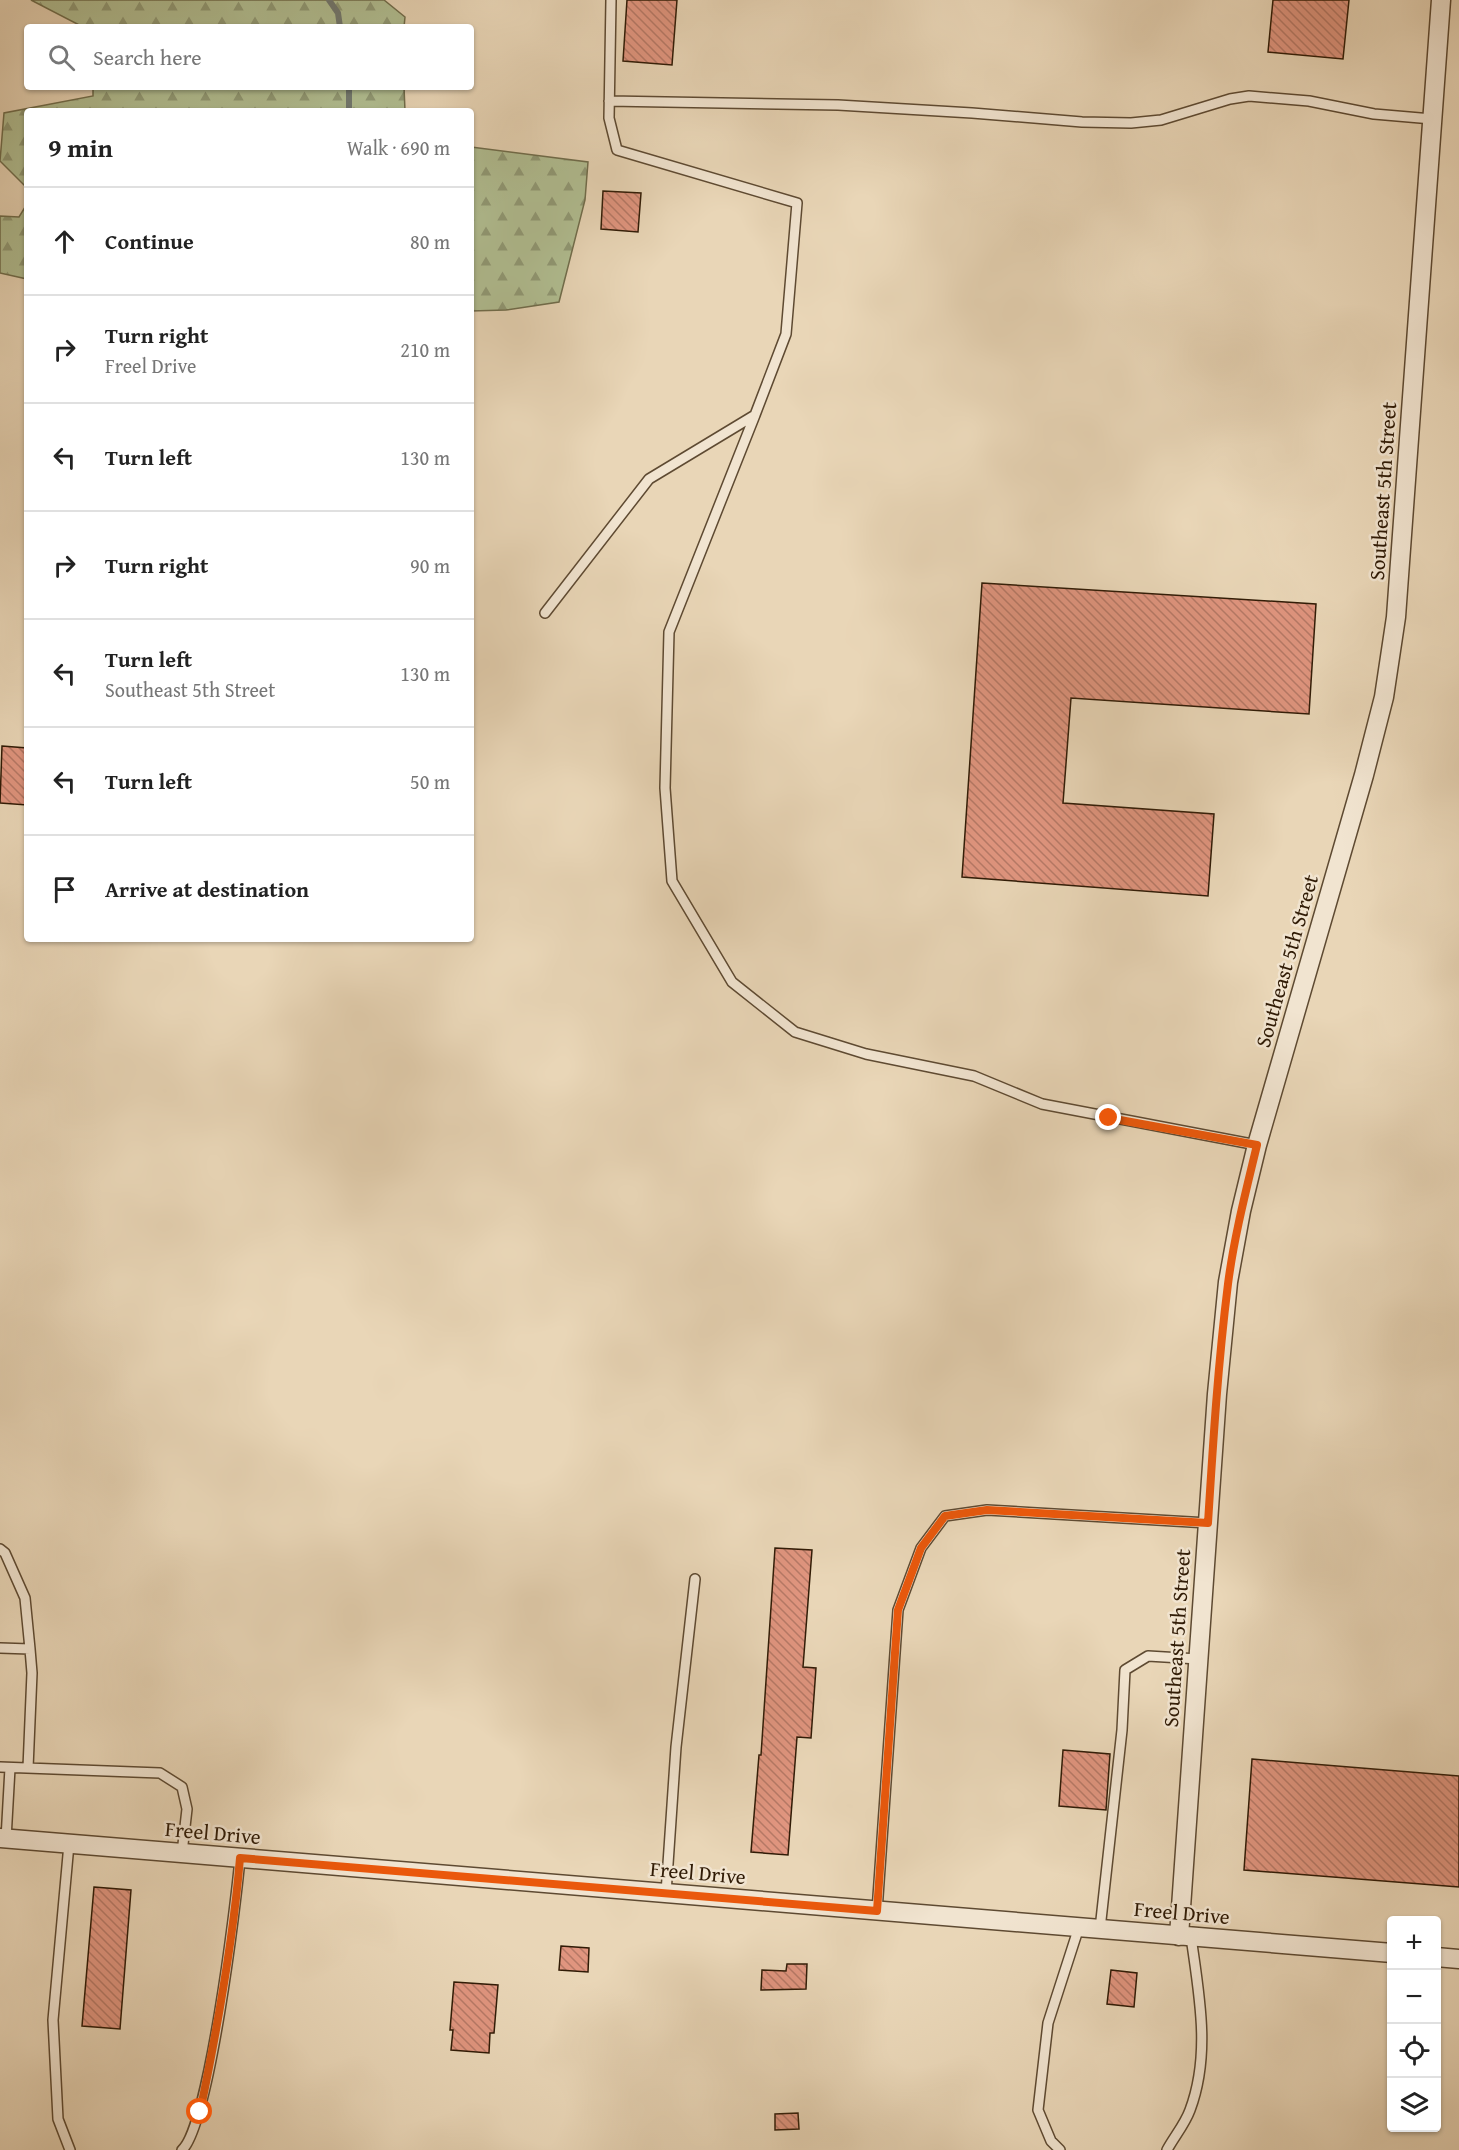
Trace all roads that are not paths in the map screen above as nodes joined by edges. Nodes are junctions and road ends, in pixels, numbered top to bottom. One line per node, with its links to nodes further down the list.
1 (611, 0): 3 (lane)
2 (1441, 0): 4 (street, Southeast 5th Street)
3 (609, 101): 4 (lane); 5 (lane)
4 (1432, 119): 7 (street, Southeast 5th Street)
5 (755, 415): 6 (lane); 7 (lane)
6 (545, 613)
7 (1257, 1145): 8 (street, Southeast 5th Street)
8 (1208, 1523): 13 (street, Southeast 5th Street); 21 (lane)
9 (0, 1549): 12 (lane)
10 (695, 1579): 20 (lane)
11 (0, 1648): 12 (lane)
12 (30, 1649): 15 (lane)
13 (1198, 1659): 23 (lane); 24 (street, Southeast 5th Street)
14 (5, 1767): 15 (lane); 16 (lane)
15 (28, 1768): 18 (lane)
16 (3, 1838): 17 (street, Freel Drive)
17 (69, 1844): 18 (street, Freel Drive); 28 (lane)
18 (182, 1853): 19 (street, Freel Drive)
19 (240, 1858): 20 (street, Freel Drive); 29 (lane)
20 (666, 1893): 21 (street, Freel Drive)
21 (877, 1911): 22 (street, Freel Drive)
22 (1079, 1927): 23 (street, Freel Drive); 30 (lane)
23 (1100, 1929): 24 (street, Freel Drive)
24 (1185, 1936): 25 (street, Freel Drive); 31 (lane)
25 (1387, 1953)
26 (1441, 1957): 27 (street)
27 (1459, 1959)
28 (70, 2150)
29 (182, 2150)
30 (1060, 2150)
31 (1167, 2150)

